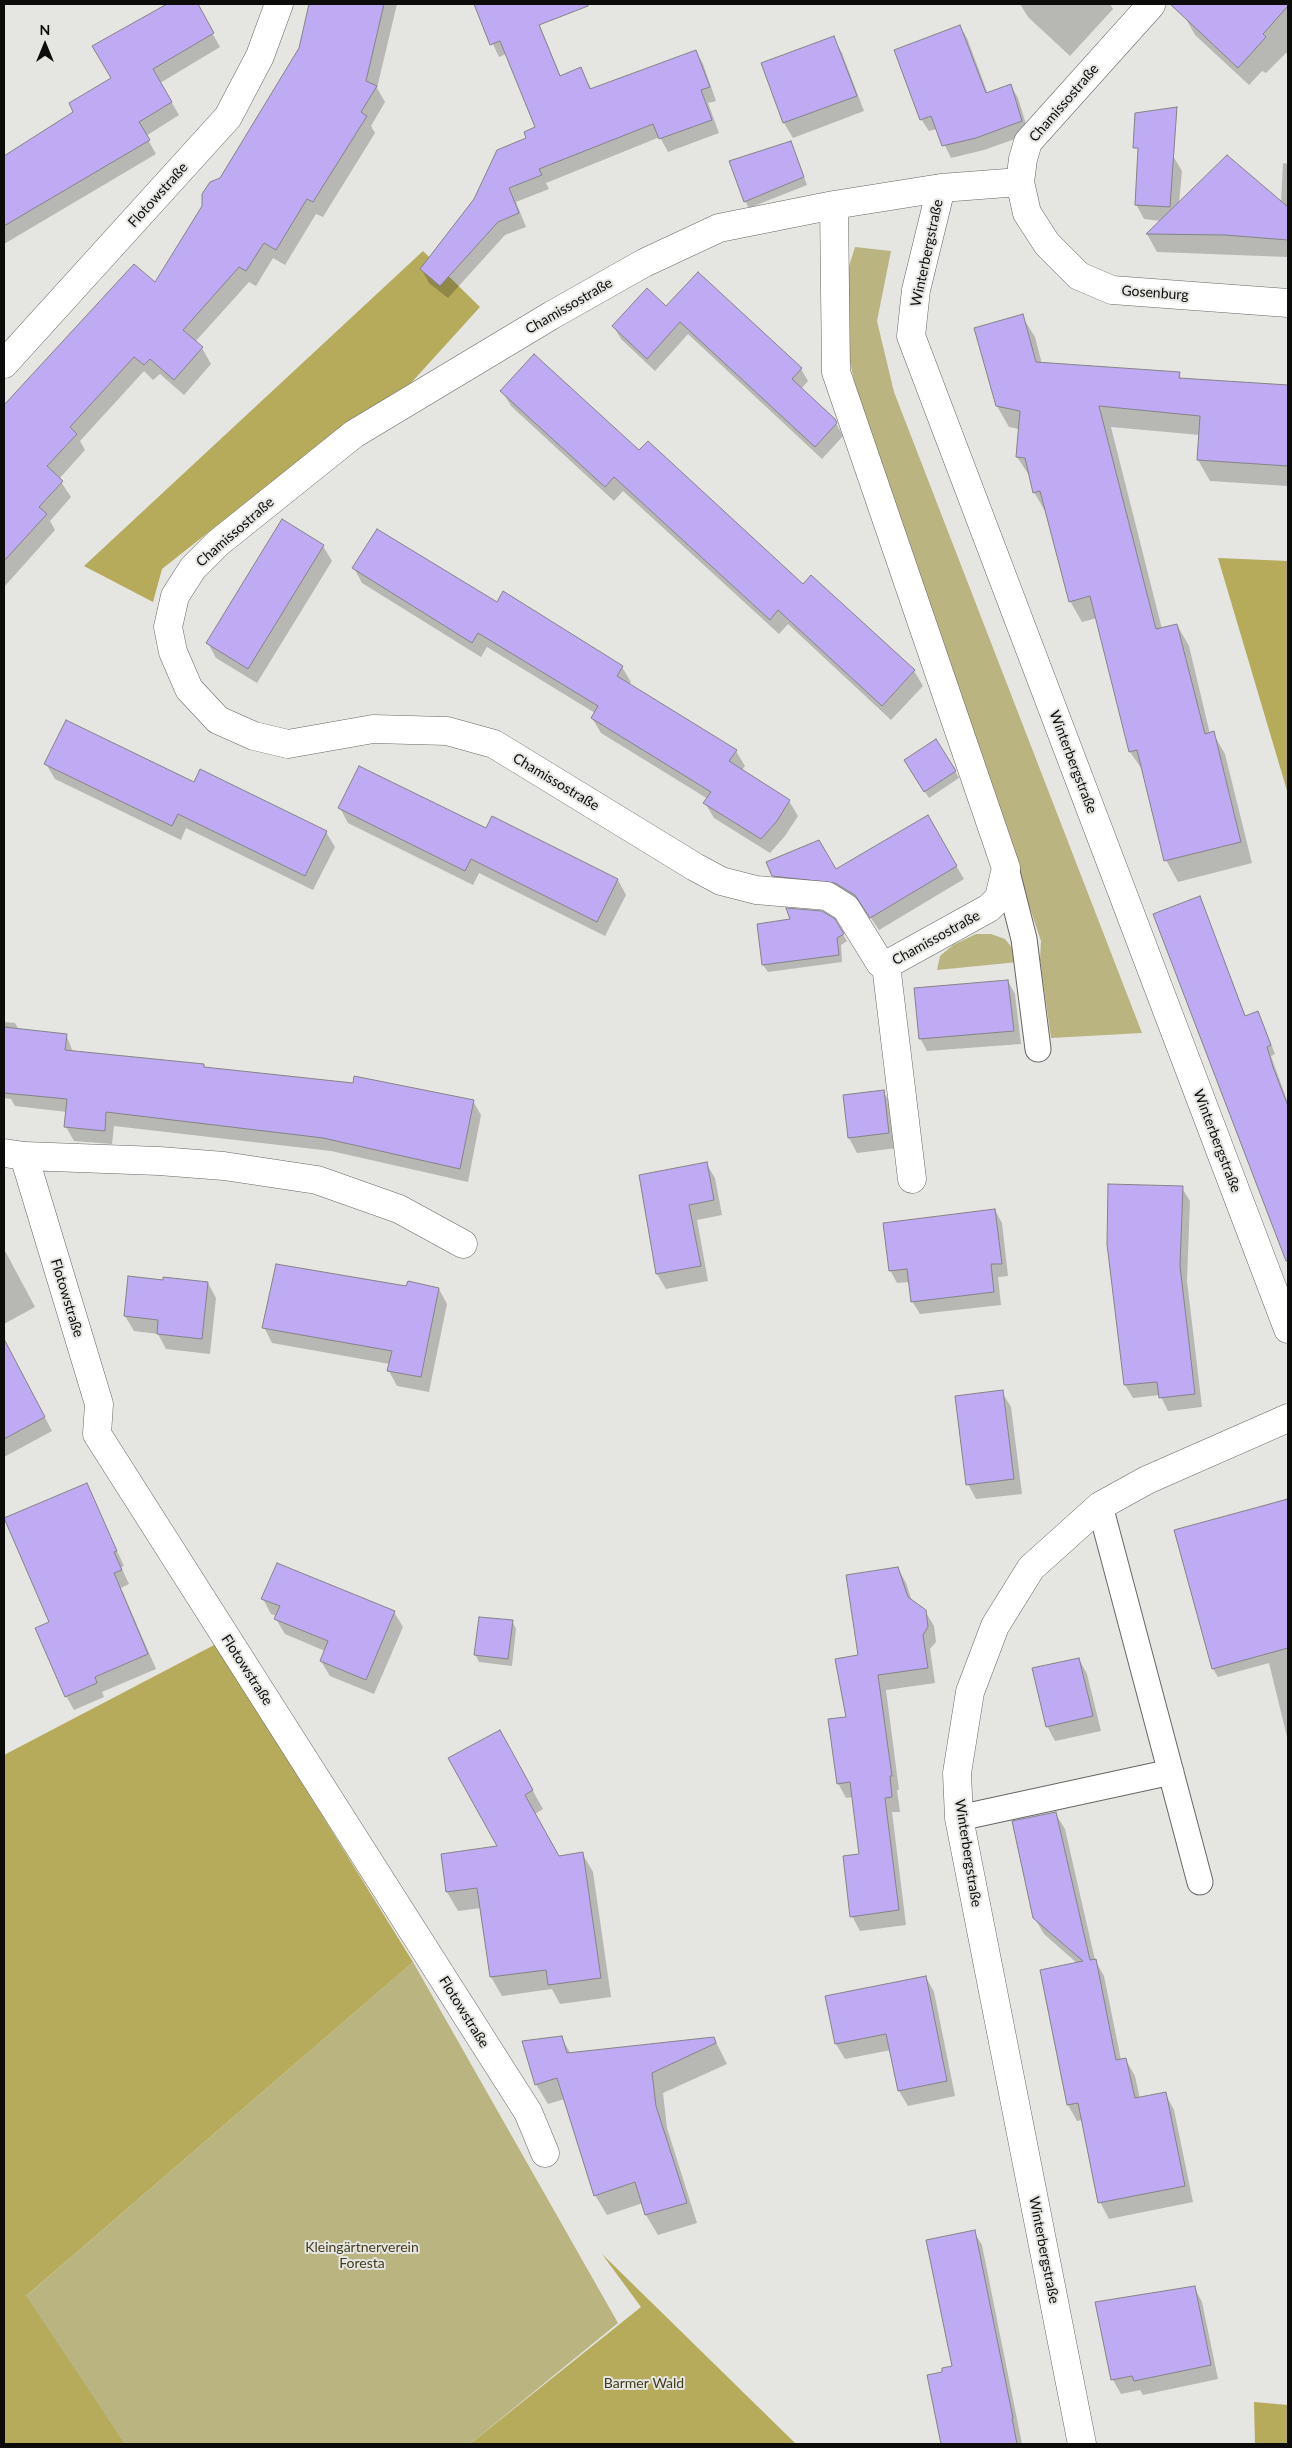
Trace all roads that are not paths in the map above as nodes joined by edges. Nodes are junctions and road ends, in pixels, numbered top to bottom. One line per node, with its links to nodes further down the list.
1 (278, 4): 7 (street, Flotowstraße)
2 (1151, 5): 3 (street, Chamissostraße)
3 (1020, 182): 4 (street, Chamissostraße); 6 (street, Gosenburg)
4 (941, 188): 5 (street, Chamissostraße); 14 (street, Winterbergstraße)
5 (834, 205): 8 (street); 9 (street, Chamissostraße)
6 (1288, 303)
7 (4, 364)
8 (1006, 868): 9 (street, Chamissostraße); 10 (lane)
9 (886, 965): 12 (street)
10 (1038, 1049)
11 (14, 1155): 13 (street, Flotowstraße); 20 (street, Flotowstraße)
12 (912, 1179)
13 (463, 1244)
14 (1288, 1329)
15 (1288, 1418): 16 (street, Winterbergstraße)
16 (1100, 1506): 17 (lane); 18 (street, Winterbergstraße)
17 (1171, 1772): 18 (lane); 19 (lane)
18 (959, 1818): 21 (street, Winterbergstraße)
19 (1200, 1882)
20 (545, 2153)
21 (1082, 2444)

